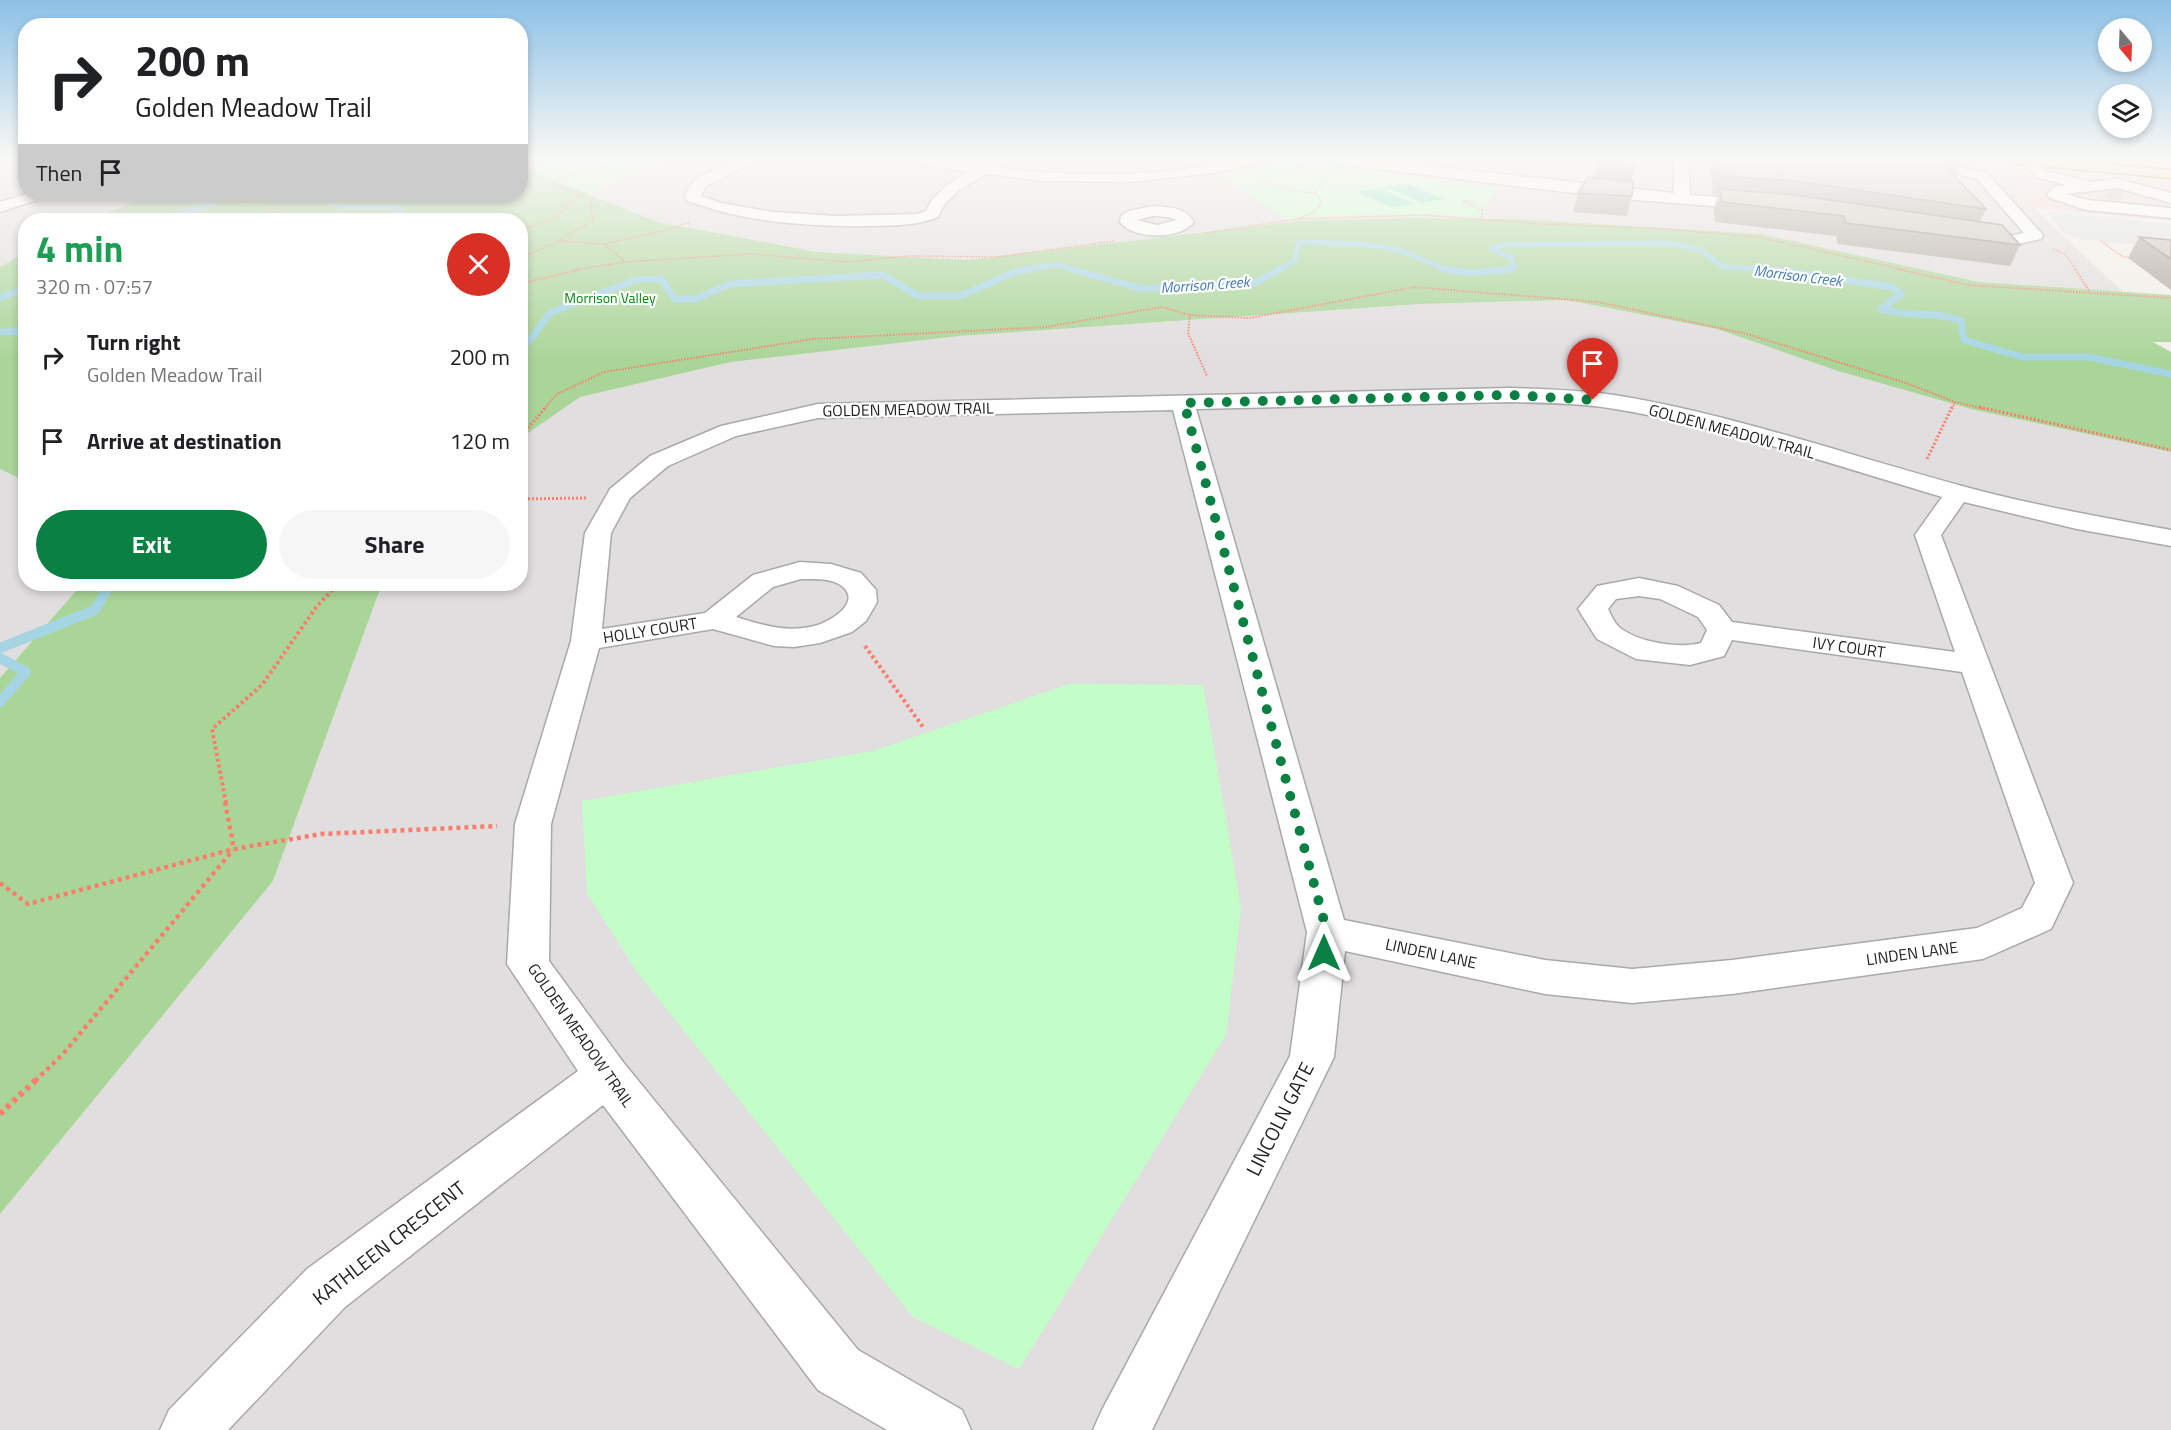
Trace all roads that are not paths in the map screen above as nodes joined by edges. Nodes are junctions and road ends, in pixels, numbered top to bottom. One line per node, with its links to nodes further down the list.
1 (2028, 227): 2 (street)
2 (1953, 234)
3 (1201, 402): 4 (street, GOLDEN MEADOW TRAIL); 8 (street, GOLDEN MEADOW TRAIL); 10 (street, LINCOLN GATE)
4 (1959, 493): 5 (street, GOLDEN MEADOW TRAIL); 9 (street, LINDEN LANE)
5 (2171, 538)
6 (714, 620): 8 (street, HOLLY COURT)
7 (1722, 630): 9 (street, IVY COURT)
8 (586, 641): 11 (street, GOLDEN MEADOW TRAIL)
9 (1976, 664): 10 (street, LINDEN LANE)
10 (1327, 932): 14 (street, LINCOLN GATE)
11 (607, 1076): 12 (street, KATHLEEN CRESCENT); 13 (street, GOLDEN MEADOW TRAIL)
12 (189, 1430)
13 (942, 1430)
14 (1122, 1430)

